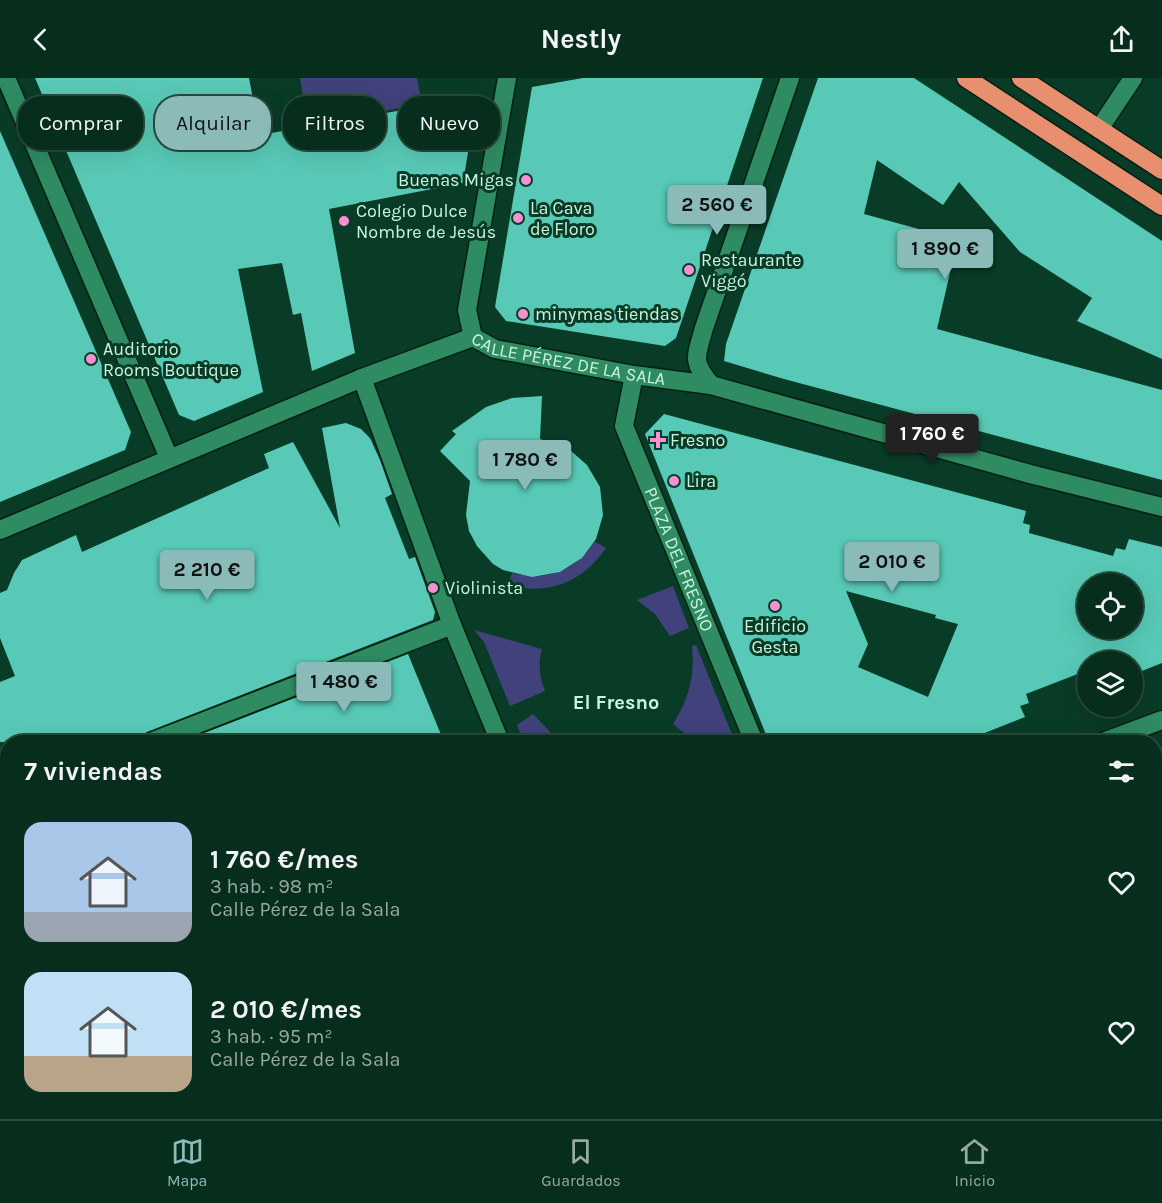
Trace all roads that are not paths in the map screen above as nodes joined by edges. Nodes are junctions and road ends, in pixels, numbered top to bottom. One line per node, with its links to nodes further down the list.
1 (6, 78): 14 (street)
2 (507, 78): 10 (street)
3 (790, 78): 13 (street)
4 (966, 78): 9 (highway)
5 (1021, 78): 7 (highway)
6 (1133, 78): 7 (street)
7 (1099, 129): 8 (highway)
8 (1162, 170)
9 (1162, 206)
10 (473, 337): 11 (street, CALLE PÉREZ DE LA SALA); 12 (street, CALLE PÉREZ DE LA SALA)
11 (634, 375): 13 (street, CALLE PÉREZ DE LA SALA); 21 (street, PLAZA DEL FRESNO)
12 (362, 378): 14 (street, CALLE PÉREZ DE LA SALA); 17 (street)
13 (711, 385): 15 (street, CALLE PÉREZ DE LA SALA)
14 (168, 458): 16 (street, CALLE PÉREZ DE LA SALA)
15 (1162, 507)
16 (0, 530)
17 (453, 625): 19 (street); 20 (street)
18 (1161, 720): 22 (street)
19 (170, 735)
20 (497, 735)
21 (751, 735)
22 (1121, 735)

